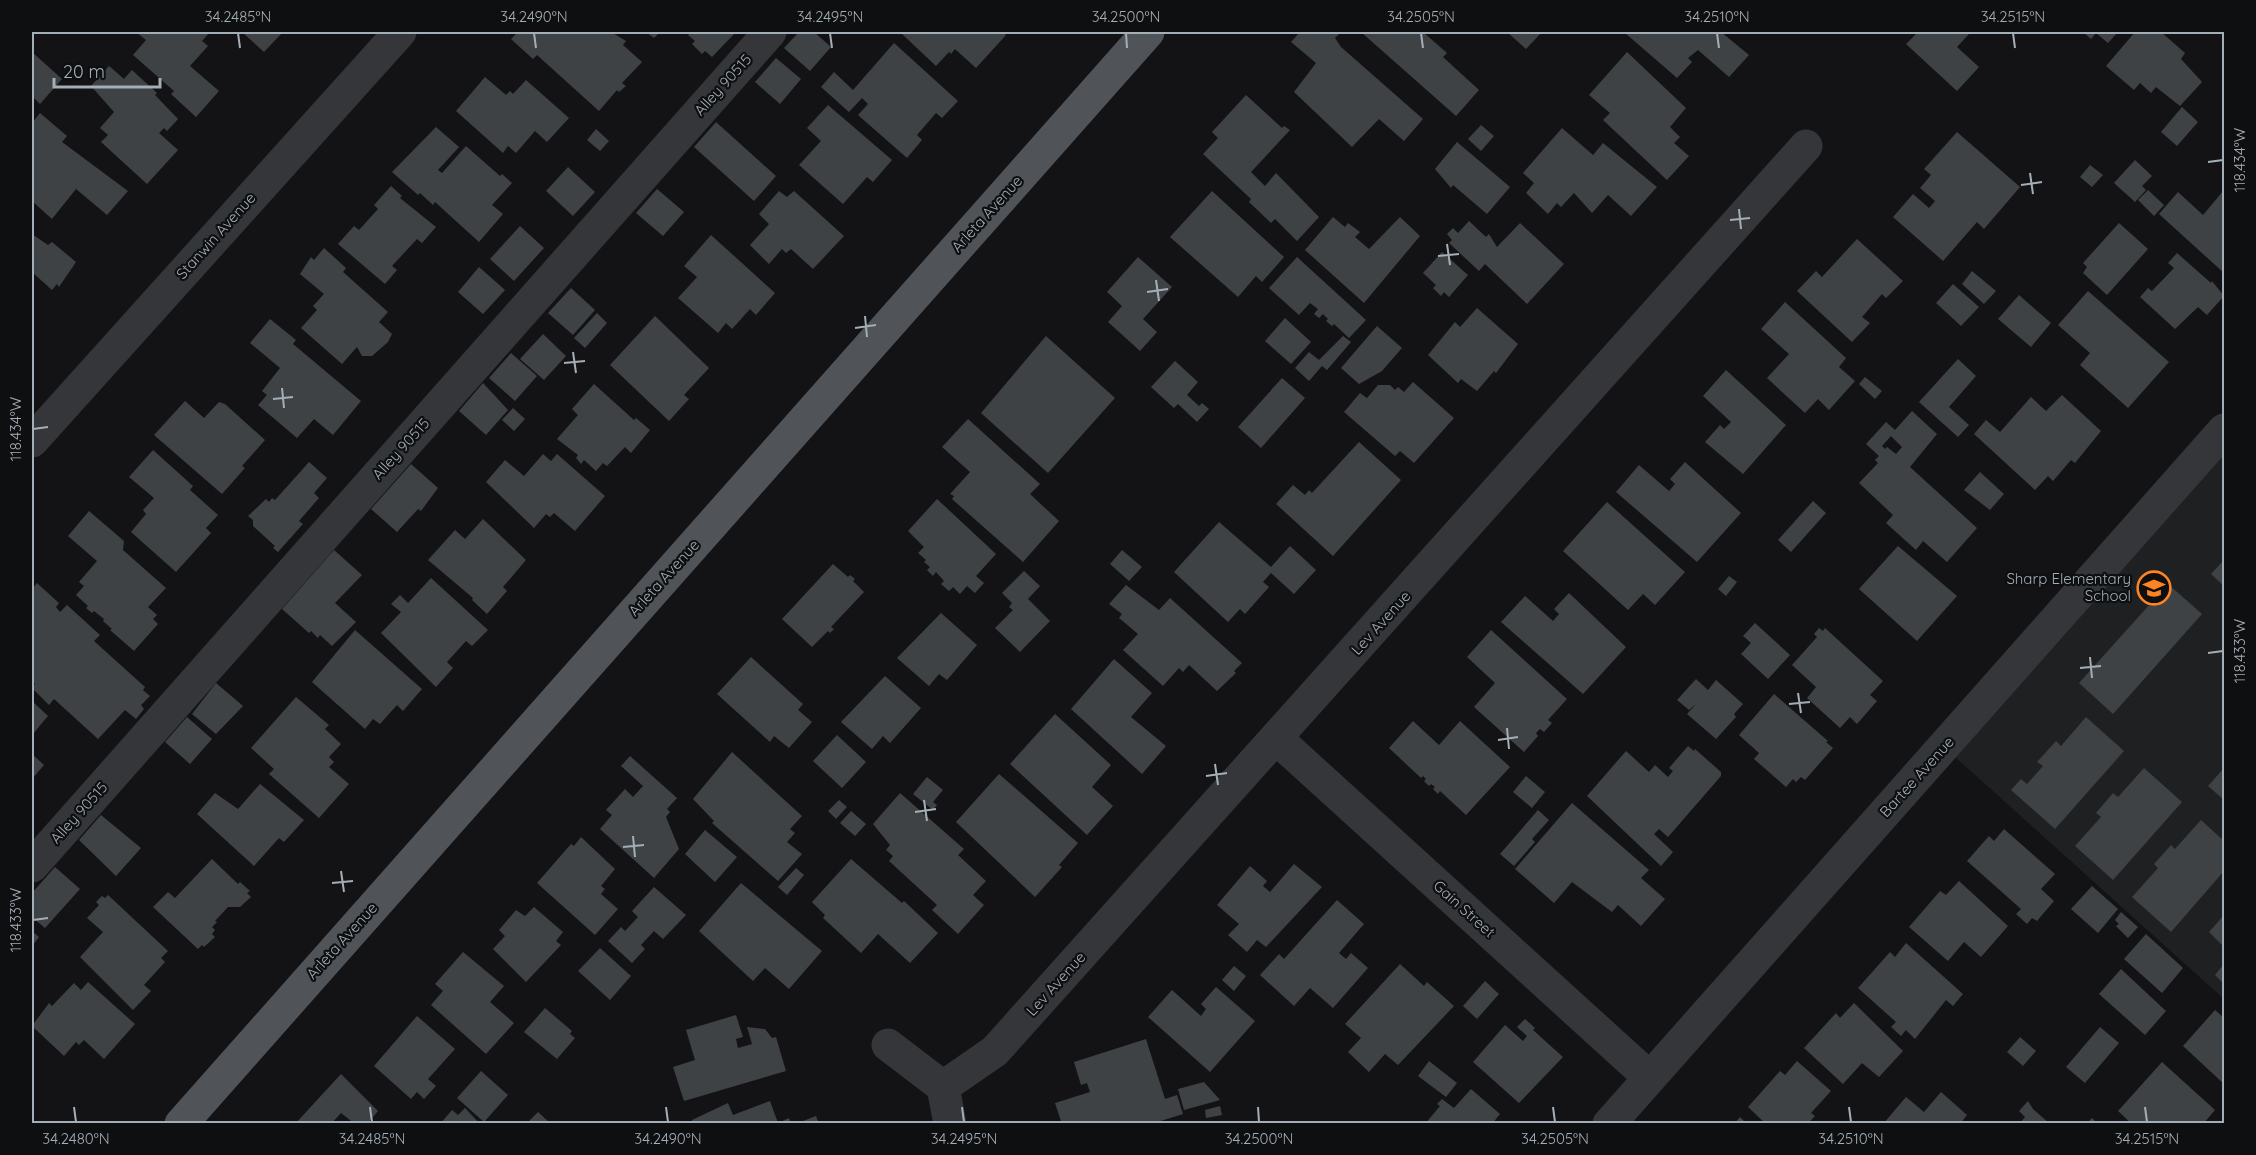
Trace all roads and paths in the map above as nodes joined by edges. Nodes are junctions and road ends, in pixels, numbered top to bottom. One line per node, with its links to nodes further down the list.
1 (400, 32): 6 (street, Stanwin Avenue)
2 (770, 32): 8 (street, Alley 90515)
3 (1148, 32): 12 (main road, Arleta Avenue)
4 (1806, 146): 7 (street, Lev Avenue)
5 (2224, 430): 10 (street, Bartee Avenue)
6 (32, 441)
7 (1277, 739): 10 (street, Gain Street); 11 (street, Lev Avenue)
8 (32, 866)
9 (888, 1045): 11 (street)
10 (1650, 1078): 14 (street, Bartee Avenue)
11 (943, 1087): 13 (street)
12 (181, 1124)
13 (950, 1124)
14 (1609, 1124)

